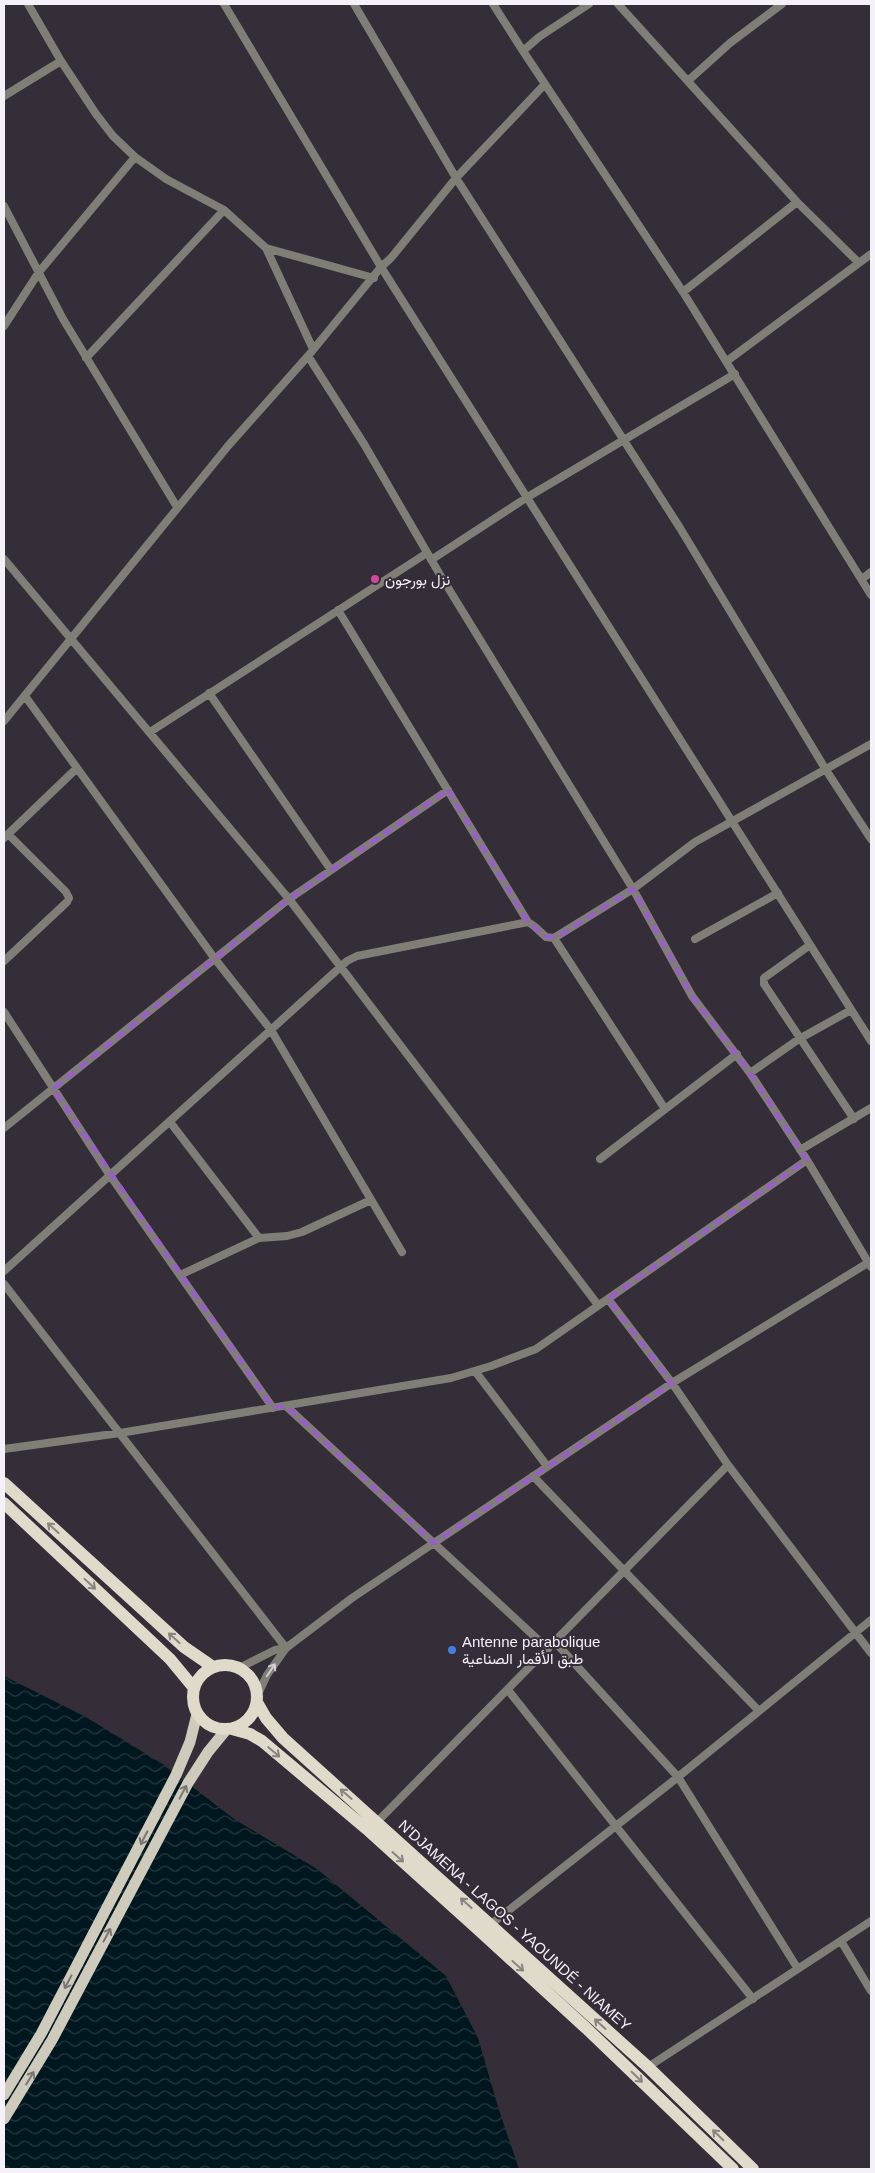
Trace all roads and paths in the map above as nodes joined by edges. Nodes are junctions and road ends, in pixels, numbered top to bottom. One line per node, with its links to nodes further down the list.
1 (28, 4): 9 (street)
2 (224, 4): 21 (street)
3 (354, 4): 14 (street)
4 (493, 4): 8 (street)
5 (589, 4): 8 (street)
6 (618, 4): 10 (street)
7 (782, 4): 10 (street)
8 (522, 51): 11 (street)
9 (62, 61): 12 (street); 13 (street)
10 (689, 80): 15 (street)
11 (545, 84): 14 (street); 24 (street)
12 (4, 96)
13 (135, 157): 17 (street); 22 (street)
14 (456, 178): 21 (street); 30 (street)
15 (798, 202): 20 (street); 24 (street)
16 (4, 206): 22 (street)
17 (224, 210): 18 (street); 27 (street)
18 (266, 248): 23 (street); 26 (street)
19 (871, 254): 20 (street)
20 (859, 263): 28 (street)
21 (381, 267): 23 (street); 31 (street)
22 (38, 272): 25 (street); 27 (street)
23 (374, 278): 26 (street)
24 (683, 292): 28 (street)
25 (4, 326)
26 (310, 353): 32 (street); 33 (street)
27 (86, 358): 32 (street)
28 (727, 361): 29 (street)
29 (735, 374): 30 (street); 37 (street)
30 (623, 439): 31 (street); 47 (street)
31 (526, 498): 35 (street); 49 (street)
32 (177, 507): 40 (street)
33 (427, 553): 35 (street); 39 (street)
34 (4, 559): 40 (street)
35 (431, 560): 53 (street)
36 (871, 572): 37 (street)
37 (862, 579): 38 (street)
38 (871, 595)
39 (338, 610): 41 (street); 48 (street)
40 (72, 639): 42 (street); 44 (street)
41 (209, 693): 44 (street); 52 (street)
42 (25, 696): 43 (street); 46 (street)
43 (4, 721)
44 (150, 732): 55 (street)
45 (871, 744): 47 (street)
46 (77, 768): 50 (street); 60 (street)
47 (826, 770): 49 (street); 51 (street)
48 (448, 790): 52 (street); 56 (street)
49 (732, 822): 53 (street); 54 (street)
50 (6, 836): 61 (street)
51 (871, 839)
52 (331, 870): 55 (street)
53 (633, 889): 57 (street); 68 (street)
54 (778, 893): 58 (street); 59 (street)
55 (289, 899): 60 (street); 62 (street)
56 (528, 922): 57 (street); 62 (street)
57 (554, 938): 72 (street)
58 (695, 939)
59 (810, 945): 63 (street); 66 (street)
60 (215, 959): 65 (street); 70 (street)
61 (4, 961)
62 (341, 967): 65 (street); 88 (street)
63 (851, 1010): 66 (street); 67 (street)
64 (4, 1012): 70 (street)
65 (272, 1030): 74 (street); 80 (street)
66 (799, 1039): 69 (street); 73 (street)
67 (871, 1041)
68 (737, 1054): 69 (street); 72 (street)
69 (750, 1072): 76 (street)
70 (53, 1089): 75 (street); 79 (street)
71 (871, 1108): 73 (street)
72 (665, 1109): 77 (street)
73 (854, 1119): 76 (street)
74 (170, 1122): 79 (street); 81 (street)
75 (4, 1128)
76 (800, 1150): 78 (street)
77 (600, 1159)
78 (807, 1160): 83 (street); 87 (street)
79 (109, 1174): 84 (street); 85 (street)
80 (371, 1200): 81 (street); 82 (street)
81 (259, 1238): 85 (street)
82 (402, 1252)
83 (870, 1264): 90 (street)
84 (4, 1271)
85 (180, 1275): 92 (street)
86 (4, 1284): 93 (street)
87 (608, 1299): 88 (street); 90 (street)
88 (598, 1305): 89 (street)
89 (475, 1371): 91 (street); 96 (street)
90 (672, 1383): 95 (street); 96 (street)
91 (286, 1406): 92 (street); 100 (street)
92 (273, 1408): 93 (street)
93 (120, 1433): 94 (street); 105 (street)
94 (4, 1449)
95 (728, 1465): 101 (street); 103 (street)
96 (547, 1466): 97 (street)
97 (533, 1476): 100 (street); 101 (street)
98 (4, 1483): 108 (highway, one-way to 98)
99 (4, 1503): 110 (highway, one-way to 110)
100 (434, 1542): 105 (street); 106 (street)
101 (624, 1570): 104 (street); 113 (street)
102 (871, 1620): 103 (street)
103 (856, 1632): 107 (street); 113 (street)
104 (555, 1642): 106 (street); 116 (street)
105 (286, 1648): 109 (street); 112 (street, one-way to 105)
106 (548, 1649): 111 (street)
107 (871, 1653)
108 (212, 1667): 109 (highway); 110 (highway)
109 (239, 1668): 112 (highway)
110 (194, 1688): 114 (highway)
111 (508, 1690): 117 (street); 118 (street)
112 (258, 1699): 115 (highway); 117 (highway, N'DJAMENA - LAGOS - YAOUNDÉ - NIAMEY, one-way to 112)
113 (759, 1711): 116 (street)
114 (197, 1714): 115 (highway); 126 (main road, one-way to 126)
115 (229, 1729): 128 (main road, one-way to 115); 129 (highway, N'DJAMENA - LAGOS - YAOUNDÉ - NIAMEY, one-way to 129)
116 (678, 1777): 118 (street); 122 (street)
117 (377, 1822): 120 (highway, N'DJAMENA - LAGOS - YAOUNDÉ - NIAMEY, one-way to 117)
118 (617, 1825): 120 (street); 124 (street)
119 (871, 1921): 121 (street)
120 (490, 1925): 125 (highway, N'DJAMENA - LAGOS - YAOUNDÉ - NIAMEY, one-way to 120)
121 (840, 1941): 122 (street); 123 (street)
122 (798, 1969): 124 (street)
123 (871, 1991)
124 (752, 1999): 125 (street)
125 (648, 2067): 127 (highway, N'DJAMENA - LAGOS - YAOUNDÉ - NIAMEY)
126 (4, 2095)
127 (698, 2116): 129 (highway); 131 (highway, N'DJAMENA - LAGOS - YAOUNDÉ - NIAMEY, one-way to 127)
128 (4, 2119)
129 (689, 2126): 130 (highway, N'DJAMENA - LAGOS - YAOUNDÉ - NIAMEY)
130 (733, 2169)
131 (753, 2169)

